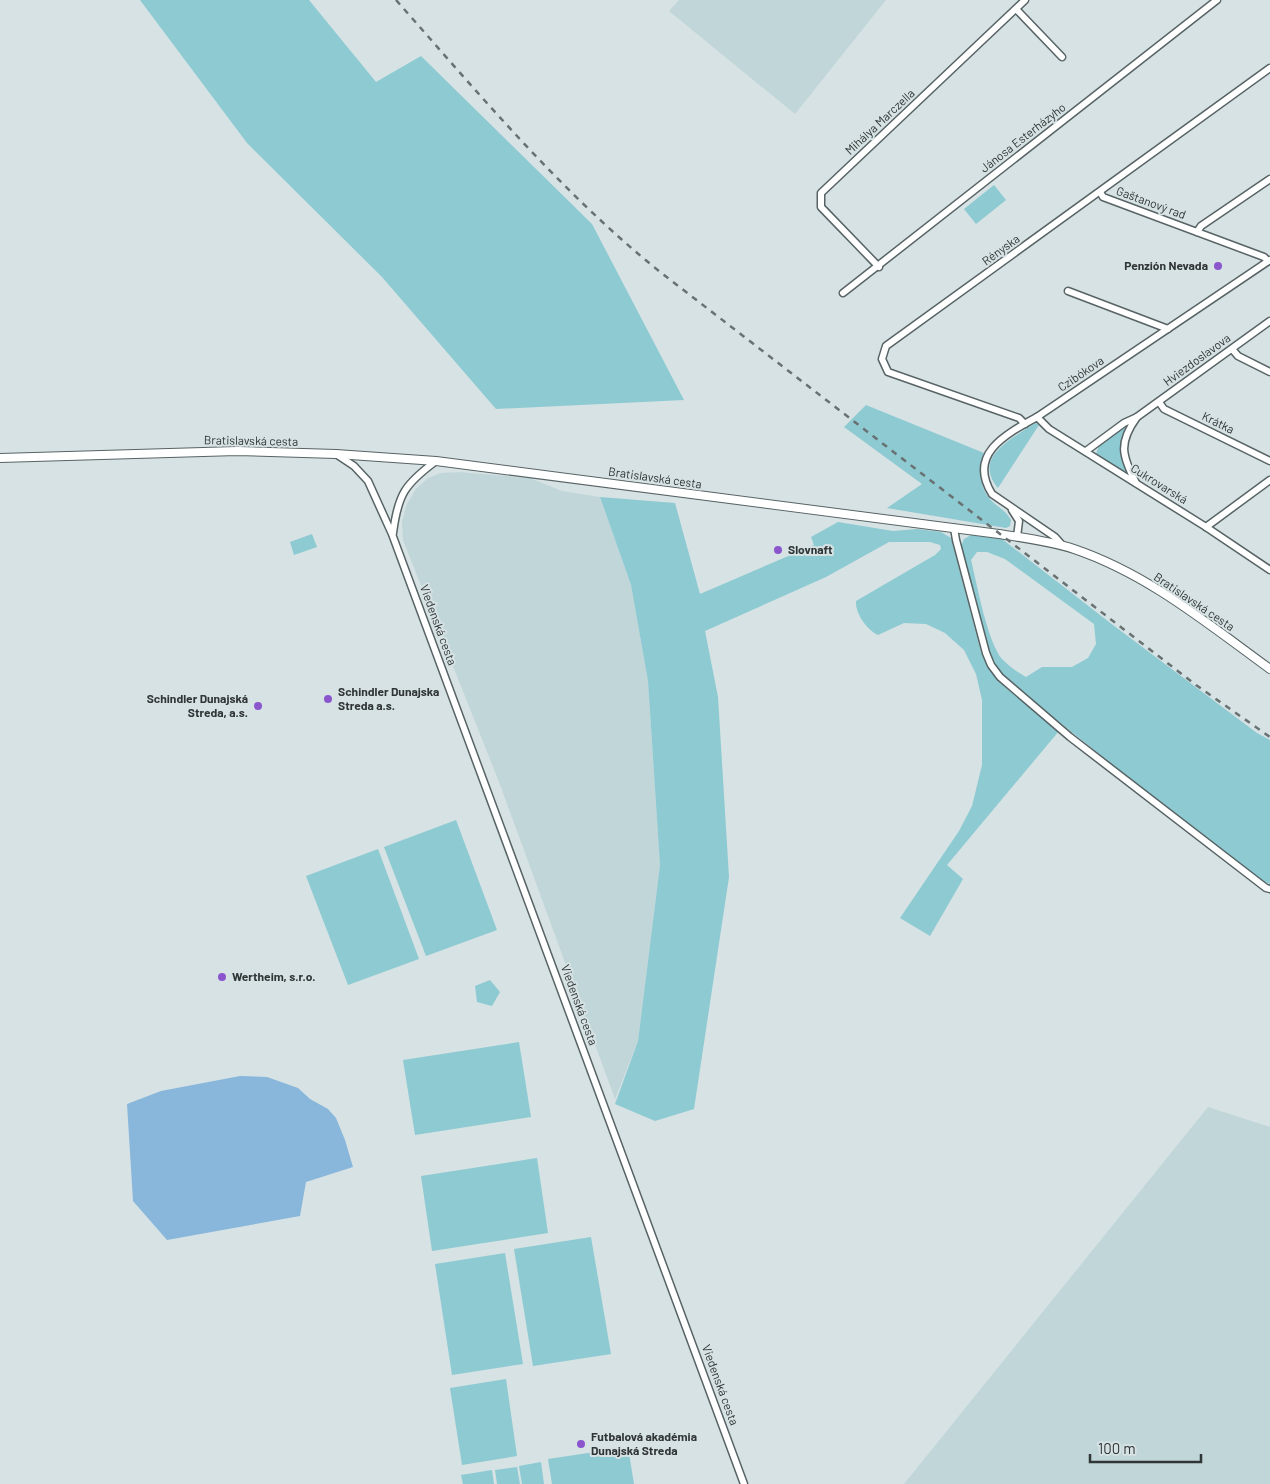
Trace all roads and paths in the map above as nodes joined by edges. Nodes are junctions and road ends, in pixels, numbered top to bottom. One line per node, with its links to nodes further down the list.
1 (1025, 0): 3 (street, Mihálya Marczella)
2 (1217, 0): 10 (street, Jánosa Esterházyho)
3 (1016, 9): 4 (street); 10 (street, Mihálya Marczella)
4 (1062, 57)
5 (1270, 68): 7 (street, Rényska)
6 (1270, 179): 8 (street, Gaštanový rad)
7 (1100, 192): 8 (street, Gaštanový rad); 20 (street, Rényska)
8 (1197, 232): 9 (street, Gaštanový rad)
9 (1269, 261): 14 (street, Czibókova)
10 (879, 267): 12 (street, Jánosa Esterházyho)
11 (1068, 291): 14 (street)
12 (844, 293)
13 (1270, 321): 15 (street, Hviezdoslavova)
14 (1168, 329): 18 (street, Czibókova)
15 (1232, 349): 16 (street); 17 (street, Hviezdoslavova)
16 (1270, 372)
17 (1159, 402): 19 (street, Hviezdoslavova); 25 (street, Krátka)
18 (1037, 417): 20 (street, Czibókova); 21 (street, Cukrovarská)
19 (1137, 417): 21 (street, Hviezdoslavova); 27 (street, Hviezdoslavova)
20 (1025, 424): 28 (street, Czibókova)
21 (1086, 451): 27 (street, Cukrovarská)
22 (336, 454): 23 (street, Bratislavská cesta); 24 (street, Bratislavská cesta); 31 (street, Viedenská cesta)
23 (0, 458)
24 (436, 461): 30 (street, Bratislavská cesta); 31 (street)
25 (1270, 461)
26 (1270, 480): 29 (street)
27 (1137, 484): 29 (street, Cukrovarská)
28 (1011, 509): 32 (street); 33 (street, Czibókova)
29 (1206, 527): 34 (street, Cukrovarská)
30 (954, 528): 32 (street, Bratislavská cesta); 36 (street)
31 (392, 534): 37 (street, Viedenská cesta)
32 (1017, 536): 33 (street, Bratislavská cesta)
33 (1063, 546): 35 (street, Bratislavská cesta)
34 (1270, 570)
35 (1270, 669)
36 (1270, 889)
37 (744, 1484)

